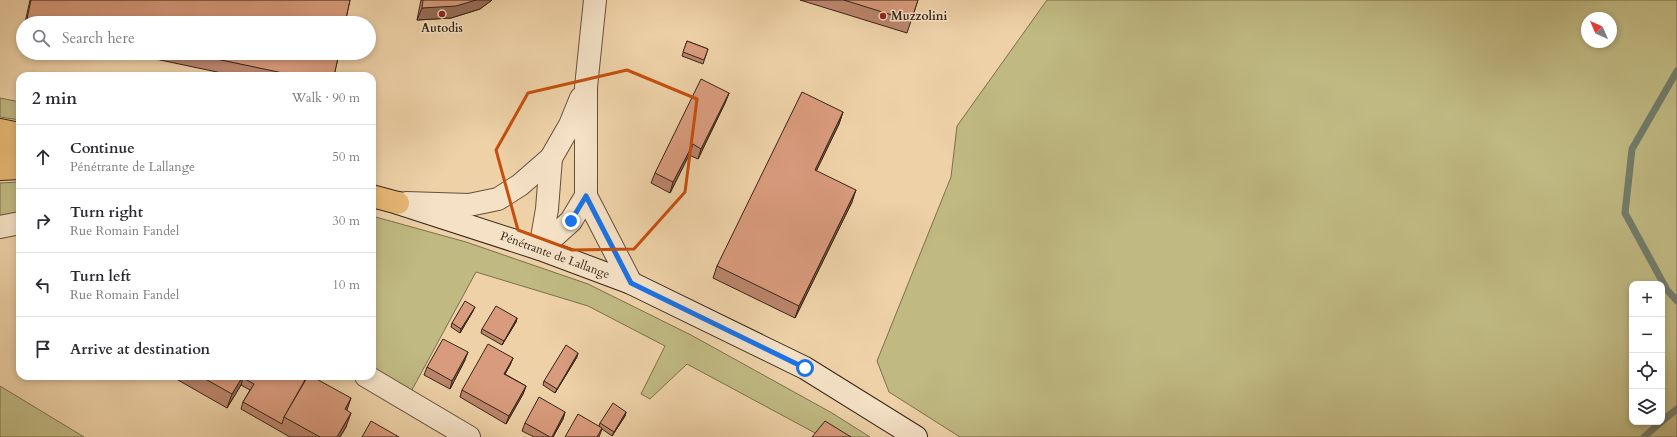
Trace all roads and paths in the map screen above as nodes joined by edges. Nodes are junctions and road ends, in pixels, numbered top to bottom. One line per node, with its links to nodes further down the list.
1 (595, 0): 2 (street)
2 (586, 87): 7 (street); 10 (street)
3 (0, 130): 4 (highway)
4 (16, 133)
5 (0, 149): 6 (highway)
6 (16, 149)
7 (551, 158): 12 (street); 15 (street)
8 (16, 168): 9 (highway)
9 (0, 169)
10 (586, 196): 15 (street); 16 (street)
11 (376, 197): 12 (highway)
12 (398, 203): 15 (street, Pénétrante de Lallange)
13 (16, 224): 14 (street)
14 (0, 227)
15 (540, 248): 16 (street, Pénétrante de Lallange)
16 (631, 283): 19 (street, Pénétrante de Lallange)
17 (373, 380): 18 (street)
18 (469, 437)
19 (916, 437)

